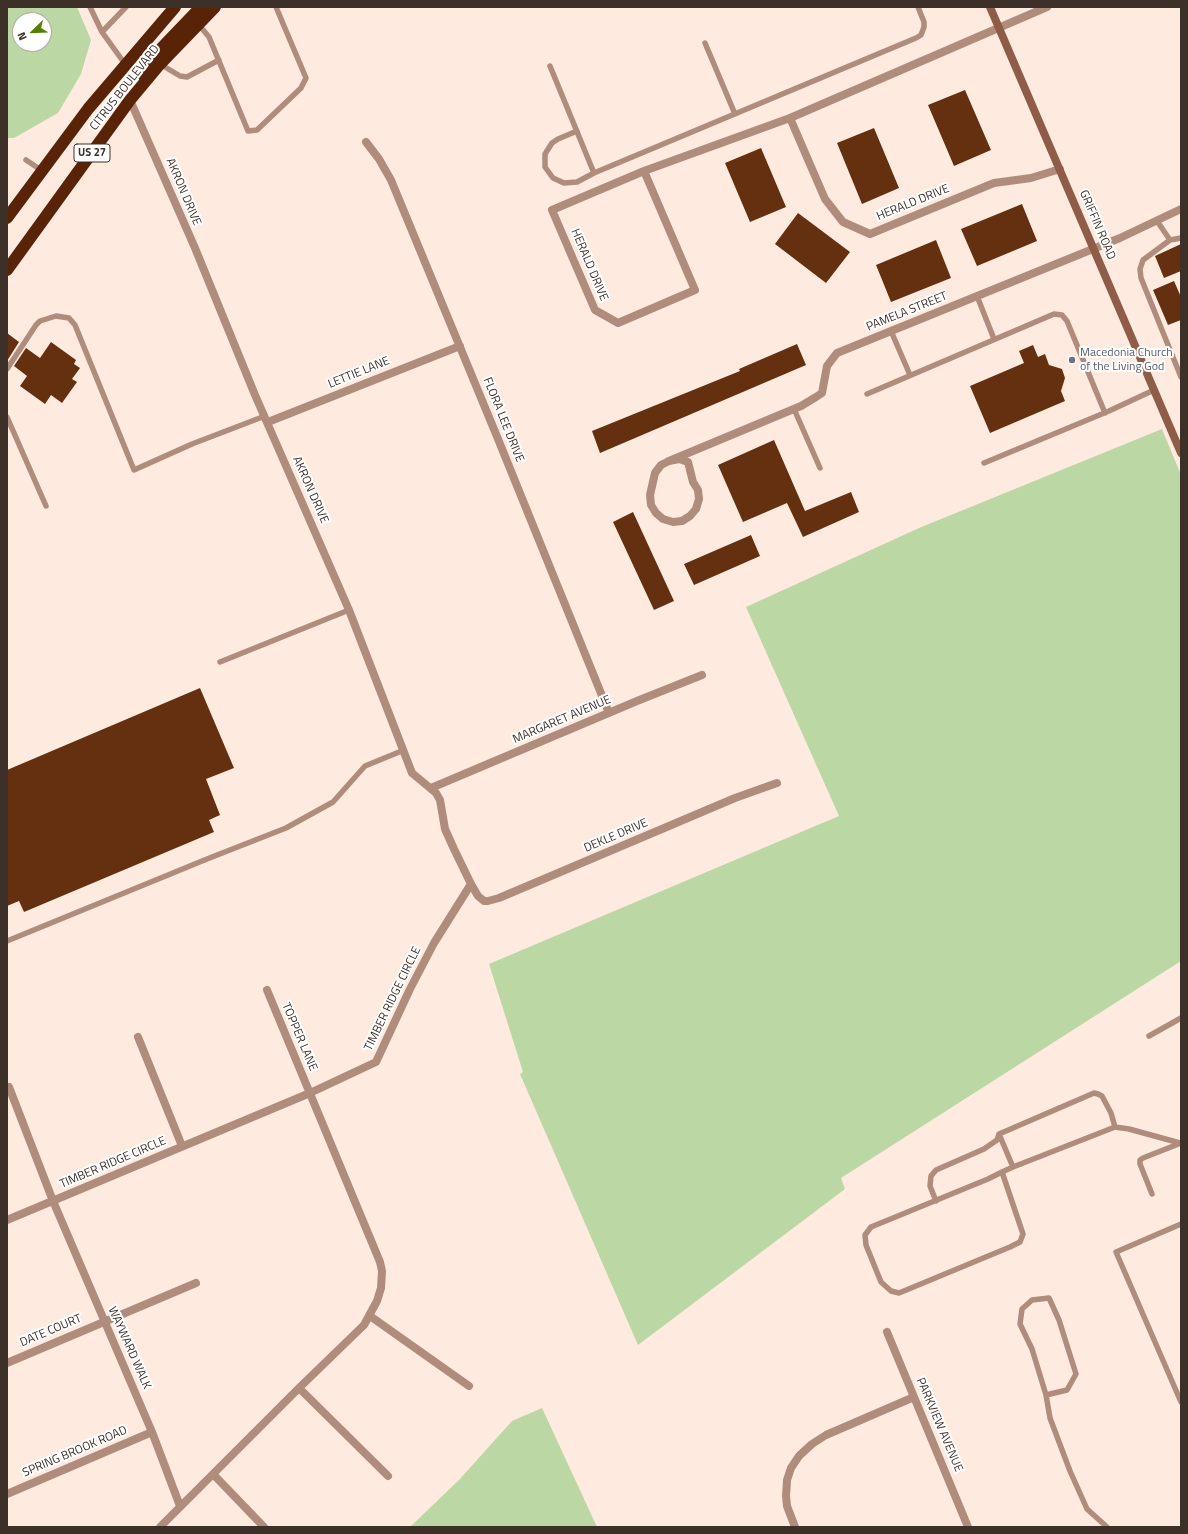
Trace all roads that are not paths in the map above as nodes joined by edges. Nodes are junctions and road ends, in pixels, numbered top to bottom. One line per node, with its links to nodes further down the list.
1 (90, 7): 12 (lane)
2 (126, 7): 12 (lane)
3 (174, 7): 15 (highway, CITRUS BOULEVARD / US 27)
4 (201, 7): 22 (highway)
5 (215, 7): 10 (highway, CITRUS BOULEVARD / US 27)
6 (276, 7): 14 (lane)
7 (918, 7): 19 (lane)
8 (990, 7): 11 (street, GRIFFIN ROAD)
9 (1047, 7): 11 (street, HERALD DRIVE)
10 (199, 25): 14 (lane); 16 (highway, CITRUS BOULEVARD / US 27)
11 (999, 27): 20 (street, HERALD DRIVE); 25 (street, GRIFFIN ROAD)
12 (102, 32): 15 (lane)
13 (705, 44): 19 (lane)
14 (218, 60): 16 (lane)
15 (125, 64): 26 (highway, CITRUS BOULEVARD / US 27)
16 (160, 64): 18 (highway, CITRUS BOULEVARD / US 27)
17 (550, 66): 21 (lane)
18 (130, 100): 22 (highway, CITRUS BOULEVARD / US 27); 48 (street, AKRON DRIVE)
19 (735, 114): 28 (lane)
20 (790, 118): 25 (street, HERALD DRIVE); 27 (street, HERALD DRIVE)
21 (577, 131): 28 (lane); 28 (lane)
22 (105, 135): 35 (highway, CITRUS BOULEVARD / US 27)
23 (366, 142): 39 (street, FLORA LEE DRIVE)
24 (26, 160): 26 (lane)
25 (1060, 169): 34 (street, GRIFFIN ROAD)
26 (41, 170): 30 (highway, CITRUS BOULEVARD / US 27)
27 (644, 171): 27 (street, HERALD DRIVE)
28 (594, 173)
29 (1181, 209): 31 (street, PAMELA STREET)
30 (7, 218)
31 (1157, 220): 33 (lane); 34 (street, PAMELA STREET)
32 (1181, 238): 33 (lane)
33 (1170, 240): 42 (lane)
34 (1093, 249): 36 (street, PAMELA STREET); 43 (street, GRIFFIN ROAD)
35 (7, 270)
36 (977, 296): 37 (street, PAMELA STREET); 38 (lane)
37 (891, 331): 41 (lane); 45 (street, PAMELA STREET)
38 (994, 339): 41 (lane); 46 (lane)
39 (460, 346): 48 (street, LETTIE LANE); 57 (street, FLORA LEE DRIVE)
40 (7, 369): 48 (lane)
41 (910, 375): 44 (lane)
42 (1181, 377)
43 (1154, 390): 46 (lane); 49 (street, GRIFFIN ROAD)
44 (867, 394)
45 (794, 409): 50 (street, PAMELA STREET); 52 (lane)
46 (1106, 413): 51 (lane)
47 (7, 417): 53 (lane)
48 (266, 419): 54 (street, AKRON DRIVE)
49 (1181, 453)
50 (669, 461): 50 (street, PAMELA STREET)
51 (984, 463)
52 (820, 468)
53 (46, 506)
54 (349, 610): 55 (lane); 58 (street, AKRON DRIVE)
55 (220, 662)
56 (702, 675): 57 (street, MARGARET AVENUE)
57 (609, 713): 60 (street, MARGARET AVENUE)
58 (404, 750): 60 (street, AKRON DRIVE); 62 (lane)
59 (776, 783): 61 (street, DEKLE DRIVE)
60 (431, 788): 61 (street, AKRON DRIVE)
61 (471, 884): 68 (street, TIMBER RIDGE CIRCLE)
62 (7, 941)
63 (266, 990): 68 (street, TOPPER LANE)
64 (1181, 1018): 65 (lane)
65 (1149, 1036)
66 (138, 1037): 72 (street, TIMBER RIDGE CIRCLE)
67 (9, 1087): 76 (street, TIMBER RIDGE CIRCLE)
68 (310, 1093): 72 (street, TIMBER RIDGE CIRCLE); 81 (street)
69 (1115, 1127): 70 (lane); 71 (lane); 73 (lane)
70 (999, 1134): 73 (lane); 77 (lane)
71 (1181, 1143): 75 (lane)
72 (182, 1146): 76 (street, TIMBER RIDGE CIRCLE)
73 (1013, 1167): 74 (lane)
74 (1002, 1172): 77 (lane); 77 (lane)
75 (1152, 1194)
76 (53, 1201): 78 (street, TIMBER RIDGE CIRCLE); 82 (street, WAYWARD WALK)
77 (936, 1201)
78 (7, 1220)
79 (1181, 1224): 89 (lane)
80 (196, 1283): 82 (street, DATE COURT)
81 (370, 1316): 85 (street); 86 (street)
82 (104, 1322): 84 (street, DATE COURT); 90 (street, WAYWARD WALK)
83 (887, 1332): 88 (street, PARKVIEW AVENUE)
84 (7, 1363)
85 (469, 1386)
86 (299, 1388): 91 (street); 92 (street)
87 (1046, 1396): 87 (lane); 99 (lane)
88 (914, 1398): 97 (street); 98 (street, PARKVIEW AVENUE)
89 (1181, 1402)
90 (152, 1432): 93 (street, SPRING BROOK ROAD); 94 (street, WAYWARD WALK)
91 (213, 1474): 94 (street); 96 (street)
92 (388, 1476)
93 (7, 1494)
94 (180, 1506): 95 (street)
95 (160, 1527)
96 (264, 1527)
97 (795, 1527)
98 (968, 1527)
99 (1107, 1527)

